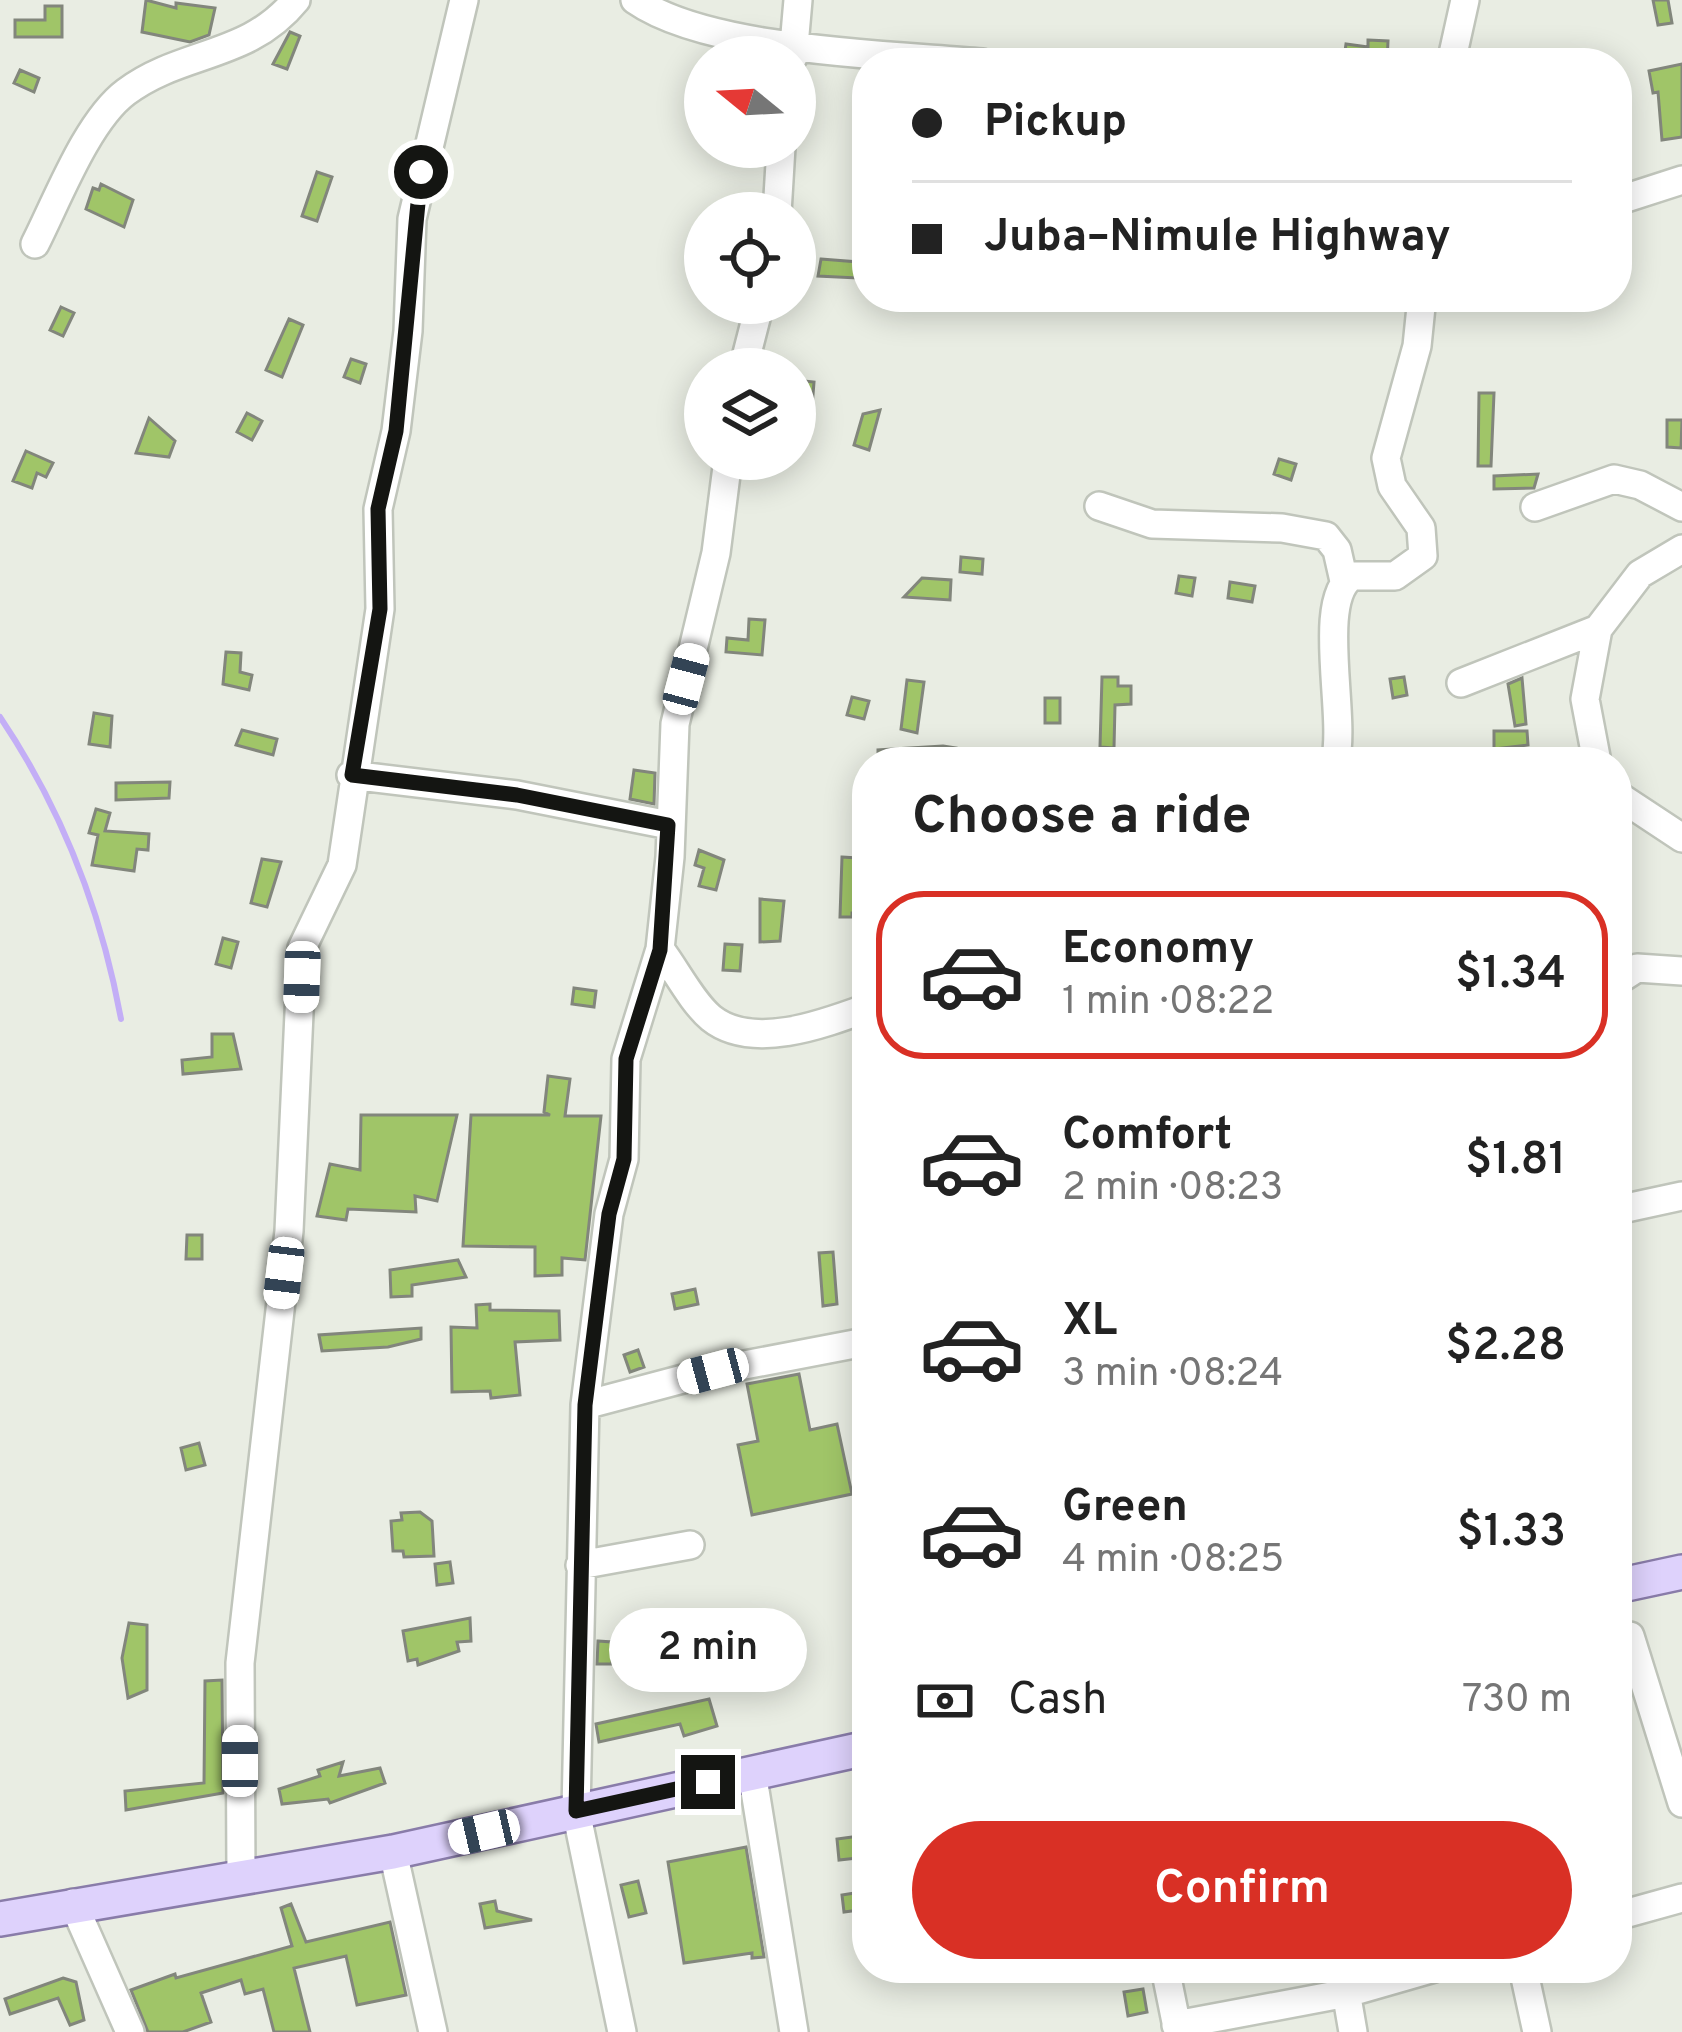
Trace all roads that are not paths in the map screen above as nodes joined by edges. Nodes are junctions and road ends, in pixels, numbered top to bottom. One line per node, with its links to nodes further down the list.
1 (296, 0): 13 (street)
2 (464, 0): 25 (street)
3 (635, 0): 6 (street)
4 (799, 0): 7 (street)
5 (1465, 0): 8 (street)
6 (731, 36)
7 (795, 36)
8 (1454, 48)
9 (816, 52): 10 (street)
10 (852, 55)
11 (1682, 180): 12 (street)
12 (1632, 196)
13 (35, 244)
14 (1420, 312): 20 (street)
15 (725, 480): 27 (street)
16 (1099, 506): 20 (street)
17 (1535, 507): 18 (street)
18 (1682, 507)
19 (1682, 549): 21 (street)
20 (1344, 581): 23 (street)
21 (1598, 629): 22 (street); 24 (street)
22 (1461, 683)
23 (1338, 747)
24 (1594, 747)
25 (352, 775): 27 (street); 47 (street)
26 (1632, 805): 28 (street)
27 (668, 825): 29 (street)
28 (1682, 838)
29 (660, 950): 32 (street); 36 (street)
30 (1682, 970): 31 (street)
31 (1632, 971)
32 (852, 1014)
33 (1682, 1196): 34 (street)
34 (1632, 1207)
35 (852, 1345): 36 (street)
36 (585, 1405): 38 (street)
37 (690, 1546): 38 (street)
38 (580, 1565): 45 (street)
39 (1682, 1572): 40 (main road)
40 (1632, 1583)
41 (1632, 1642): 44 (street)
42 (852, 1751): 43 (main road)
43 (752, 1772): 45 (main road); 60 (street)
44 (1682, 1804)
45 (576, 1811): 46 (main road); 59 (street)
46 (393, 1852): 47 (main road); 58 (street)
47 (241, 1878): 51 (main road)
48 (1682, 1898): 50 (street)
49 (73, 1904): 57 (street)
50 (1632, 1912)
51 (0, 1919)
52 (1168, 1983): 56 (street)
53 (1334, 1983): 56 (street)
54 (1345, 1983): 61 (street)
55 (1526, 1983): 62 (street)
56 (1177, 2028)
57 (130, 2032)
58 (433, 2032)
59 (622, 2032)
60 (794, 2032)
61 (1353, 2032)
62 (1537, 2032)

